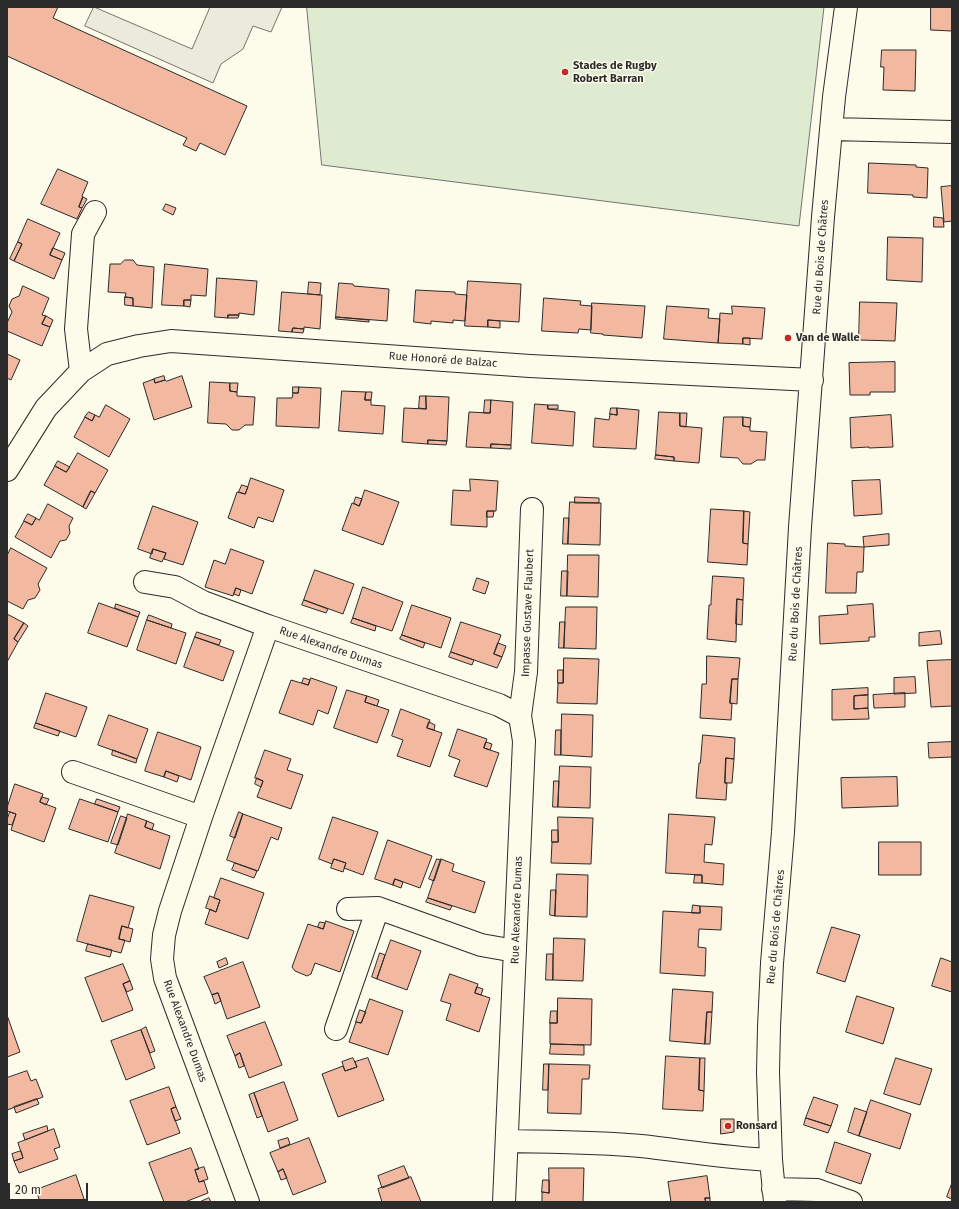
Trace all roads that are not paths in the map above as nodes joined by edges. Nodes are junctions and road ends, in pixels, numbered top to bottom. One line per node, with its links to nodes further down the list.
1 (846, 7): 2 (street, Rue du Bois de Châtres)
2 (832, 129): 3 (street); 6 (street, Rue du Bois de Châtres)
3 (952, 132)
4 (95, 212): 5 (street)
5 (82, 371): 6 (street, Rue Honoré de Balzac); 7 (street, Rue Honoré de Balzac)
6 (812, 380): 19 (street, Rue du Bois de Châtres)
7 (7, 470)
8 (532, 509): 11 (street, Impasse Gustave Flaubert)
9 (145, 582): 10 (street)
10 (268, 626): 11 (street, Rue Alexandre Dumas); 13 (street, Rue Alexandre Dumas)
11 (520, 716): 16 (street, Rue Alexandre Dumas)
12 (73, 772): 13 (street)
13 (201, 817): 21 (street, Rue Alexandre Dumas)
14 (378, 908): 15 (street); 16 (street); 17 (street)
15 (348, 909)
16 (515, 951): 18 (street, Rue Alexandre Dumas)
17 (336, 1029)
18 (508, 1141): 19 (street); 22 (street, Rue Alexandre Dumas)
19 (771, 1160): 20 (street, Rue du Bois de Châtres)
20 (774, 1196): 23 (street)
21 (248, 1202)
22 (504, 1202)
23 (851, 1202)

